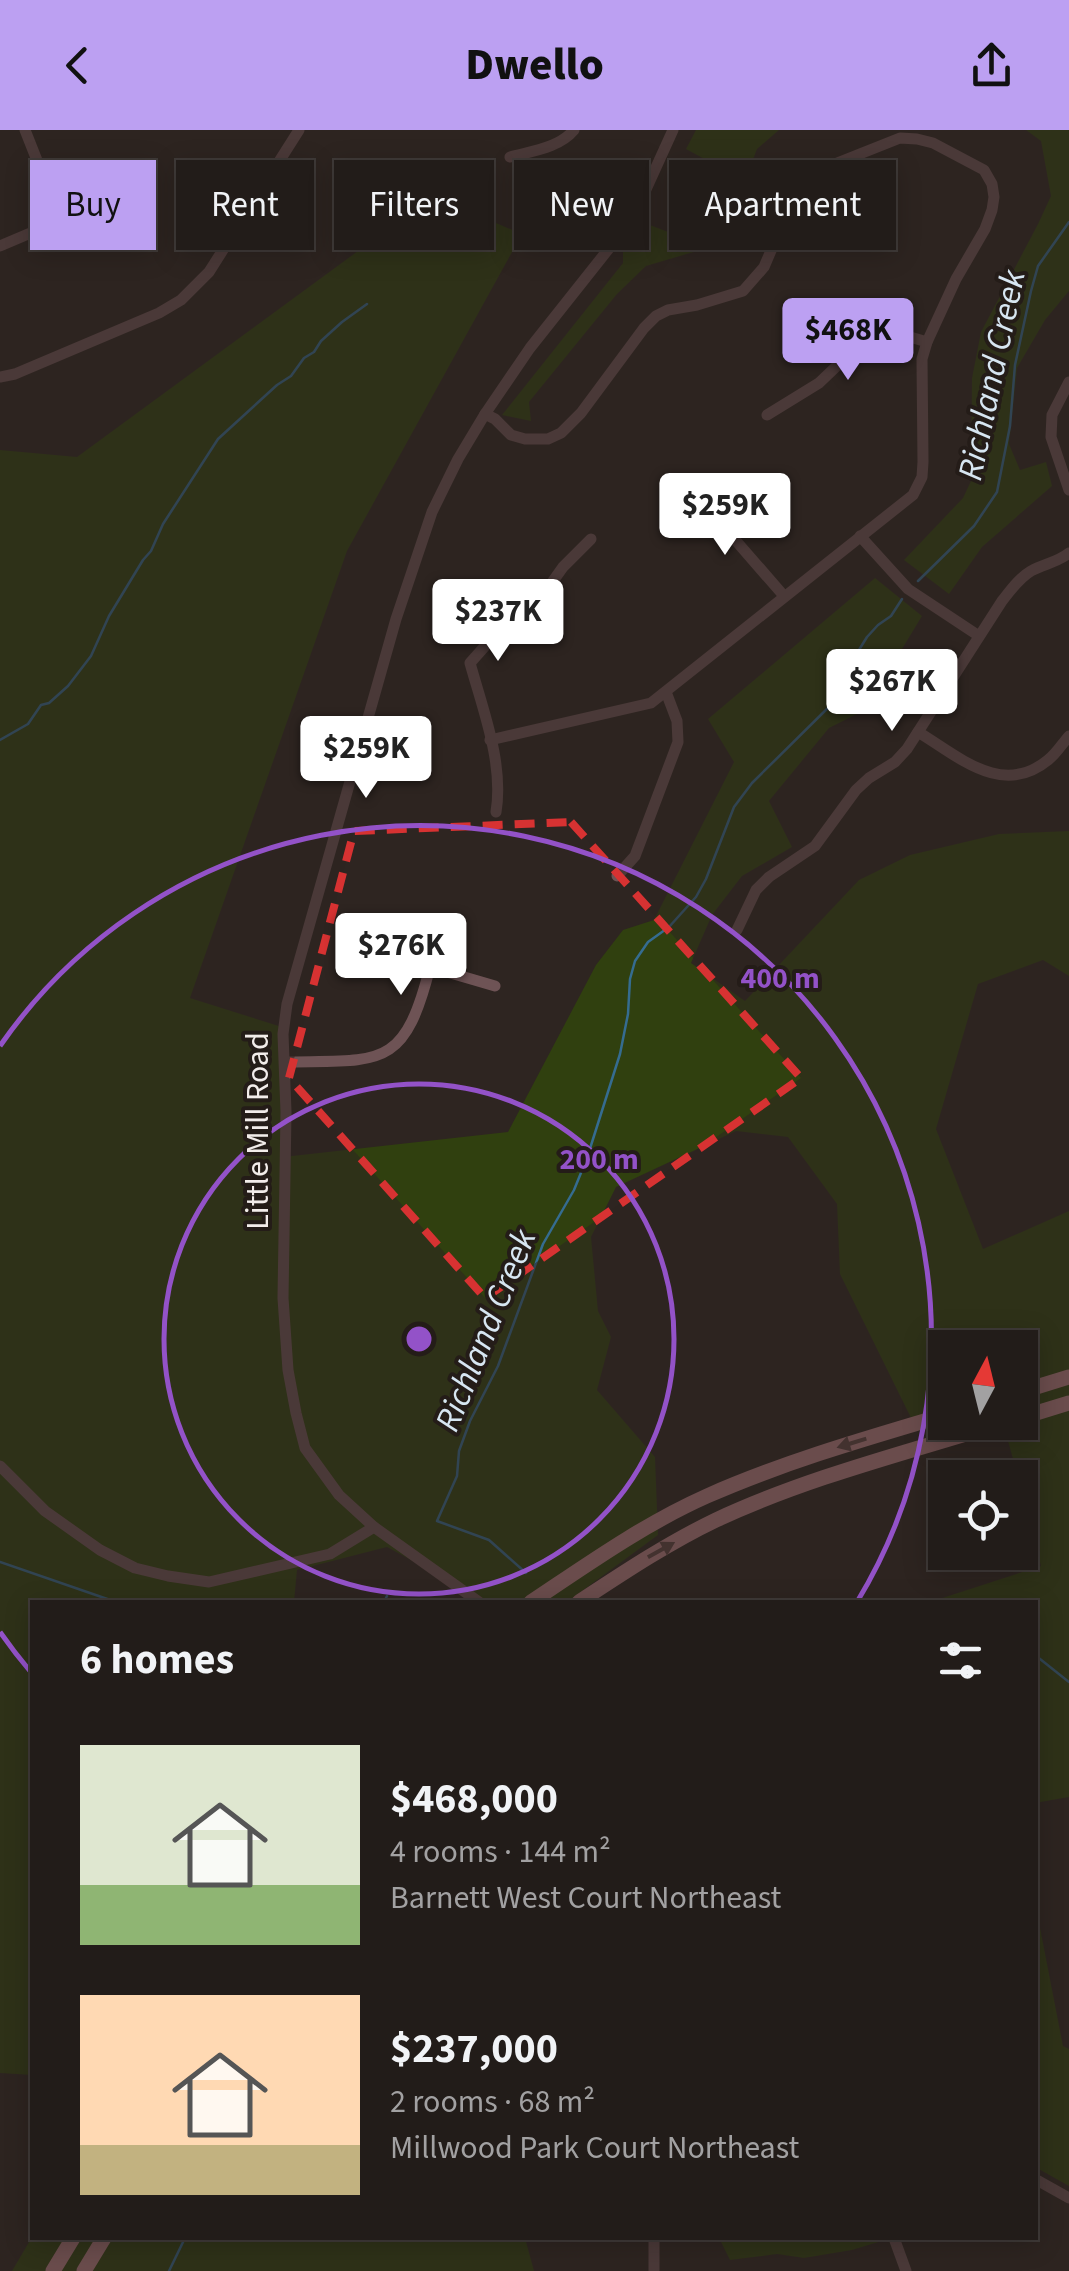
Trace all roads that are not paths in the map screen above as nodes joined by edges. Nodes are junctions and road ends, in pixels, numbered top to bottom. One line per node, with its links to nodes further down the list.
1 (24, 130): 6 (street)
2 (298, 130): 10 (street)
3 (574, 130): 5 (street)
4 (674, 130): 12 (street, Little Mill Road)
5 (510, 157)
6 (36, 160)
7 (30, 233): 8 (street)
8 (0, 246)
9 (927, 342): 12 (street); 13 (street); 16 (street)
10 (0, 377)
11 (1069, 382): 14 (street)
12 (485, 414): 29 (street, Little Mill Road)
13 (767, 415)
14 (1069, 490)
15 (682, 498): 19 (street)
16 (860, 536): 19 (street); 20 (street)
17 (591, 539): 24 (street)
18 (1069, 553): 20 (street)
19 (784, 596): 21 (street)
20 (979, 636): 22 (street)
21 (666, 692): 24 (street); 26 (street)
22 (918, 732): 23 (street); 27 (street)
23 (1069, 736)
24 (490, 740): 25 (street)
25 (496, 812)
26 (617, 876)
27 (737, 930)
28 (495, 986): 29 (street)
29 (285, 1062): 37 (street, Little Mill Road)
30 (1069, 1377): 31 (main road)
31 (1038, 1386)
32 (1069, 1403): 33 (main road)
33 (1038, 1412)
34 (928, 1420): 39 (main road, one-way to 39)
35 (946, 1440): 40 (main road, one-way to 35)
36 (0, 1466): 37 (street)
37 (374, 1527): 38 (street, Little Mill Road)
38 (475, 1600)
39 (534, 1600)
40 (584, 1600)
41 (1038, 2182): 42 (street)
42 (1069, 2198)
43 (71, 2240): 47 (main road)
44 (103, 2240): 48 (main road)
45 (654, 2240): 49 (street)
46 (895, 2240): 50 (street)
47 (53, 2271)
48 (84, 2271)
49 (654, 2271)
50 (906, 2271)

